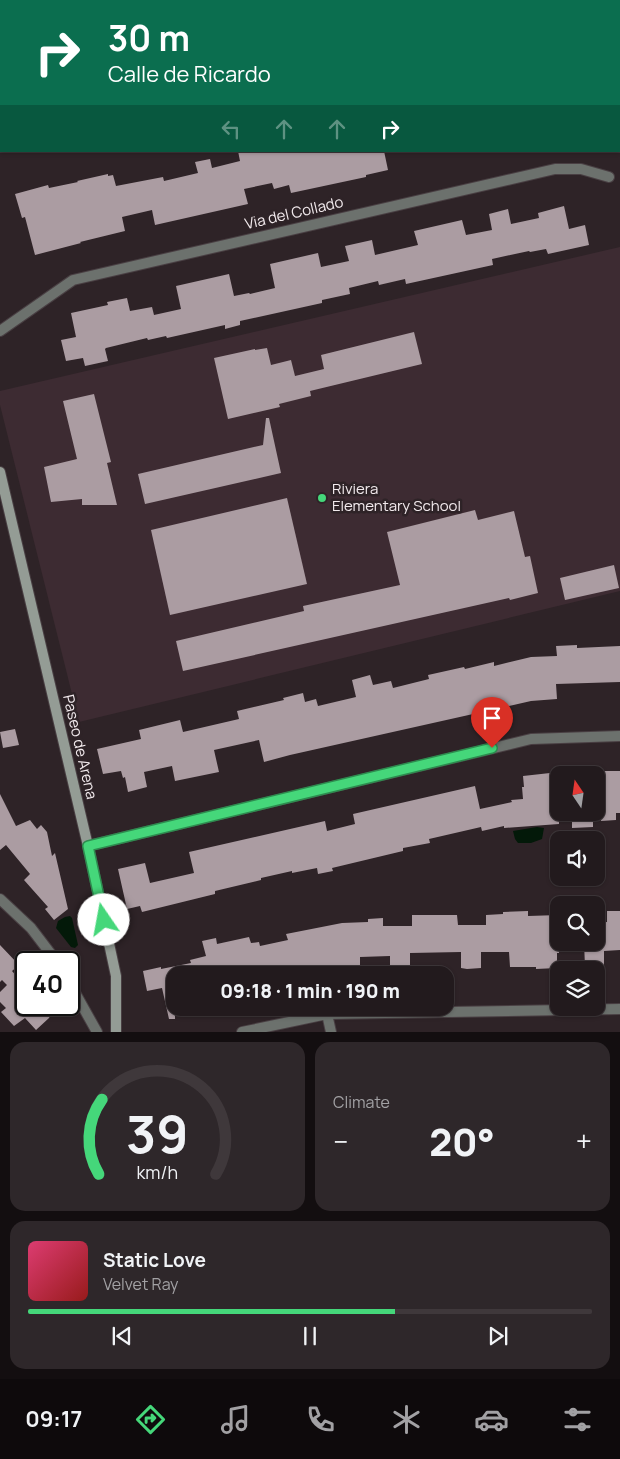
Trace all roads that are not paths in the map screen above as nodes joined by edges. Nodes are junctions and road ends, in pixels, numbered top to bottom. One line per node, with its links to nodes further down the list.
1 (609, 177): 2 (street, Via del Collado)
2 (0, 331)
3 (0, 472): 5 (street, Paseo de Arena)
4 (620, 736): 5 (street)
5 (88, 846): 14 (street, Paseo de Arena)
6 (0, 899): 7 (street)
7 (49, 951)
8 (80, 1002): 13 (street)
9 (620, 1009): 10 (street)
10 (454, 1012)
11 (318, 1016): 15 (street)
12 (327, 1016): 16 (street)
13 (97, 1032)
14 (116, 1032)
15 (242, 1032)
16 (331, 1032)

